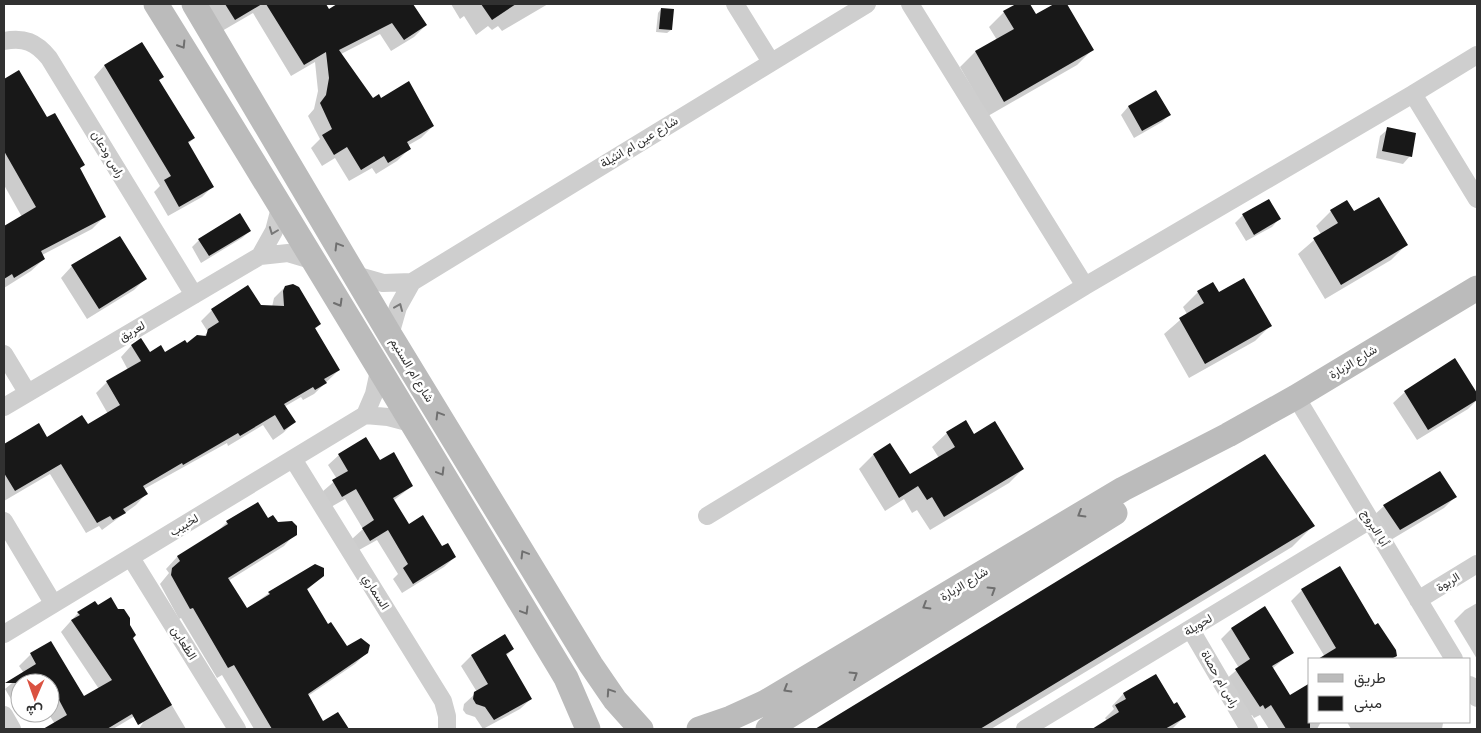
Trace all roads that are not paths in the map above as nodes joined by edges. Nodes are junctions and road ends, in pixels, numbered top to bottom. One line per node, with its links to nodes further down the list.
1 (156, 4): 11 (main road, one-way to 11)
2 (194, 4): 14 (main road, شارع ام السنيم, one-way to 2)
3 (736, 4): 8 (street)
4 (867, 4): 8 (street, شارع عين ام انثيلة)
5 (910, 4): 16 (street)
6 (4, 41): 18 (street, راس ودعان)
7 (1477, 55): 9 (street)
8 (771, 62): 15 (street, شارع عين ام انثيلة)
9 (1413, 94): 10 (street); 16 (street)
10 (1477, 200)
11 (280, 204): 12 (street, one-way to 12); 13 (main road)
12 (260, 256): 13 (street, لعريق); 18 (street, لعريق)
13 (315, 261): 21 (main road, one-way to 21)
14 (355, 275): 15 (street, شارع عين ام انثيلة); 19 (main road, شارع ام السنيم)
15 (412, 282): 19 (street, شارع عين ام انثيلة, one-way to 15)
16 (1085, 286): 29 (street)
17 (1477, 288): 23 (main road, شارع الزبارة)
18 (194, 295): 22 (street, لعريق)
19 (390, 335): 46 (main road, شارع ام السنيم, one-way to 19)
20 (4, 354): 22 (street)
21 (379, 371): 25 (street); 26 (main road)
22 (27, 392): 24 (street, لعريق)
23 (1296, 397): 27 (main road, شارع الزبارة); 30 (street, أبا البروج)
24 (4, 407)
25 (364, 415): 26 (street); 28 (street, لخبيب)
26 (411, 422): 45 (main road, one-way to 45)
27 (1228, 435): 47 (main road, شارع الزبارة, one-way to 47); 48 (main road, شارع الزبارة, one-way to 27)
28 (293, 459): 32 (street, لخبيب); 44 (street, السماري)
29 (707, 516)
30 (1370, 520): 34 (street, أبا البروج); 36 (street, لحويلة)
31 (4, 521): 35 (street)
32 (131, 558): 35 (street, لخبيب); 43 (street, الظعاين)
33 (1477, 564): 34 (street, الربوة)
34 (1418, 600): 38 (street, أبا البروج)
35 (53, 603): 37 (street, لخبيب)
36 (1191, 630): 49 (street, لحويلة); 50 (street, راس ام حصاة)
37 (4, 634)
38 (1453, 658)
39 (1471, 687): 40 (street)
40 (1477, 698)
41 (4, 716): 42 (street)
42 (12, 729)
43 (238, 729)
44 (447, 729)
45 (588, 729)
46 (641, 729)
47 (700, 729)
48 (768, 729)
49 (1025, 729)
50 (1249, 729)

